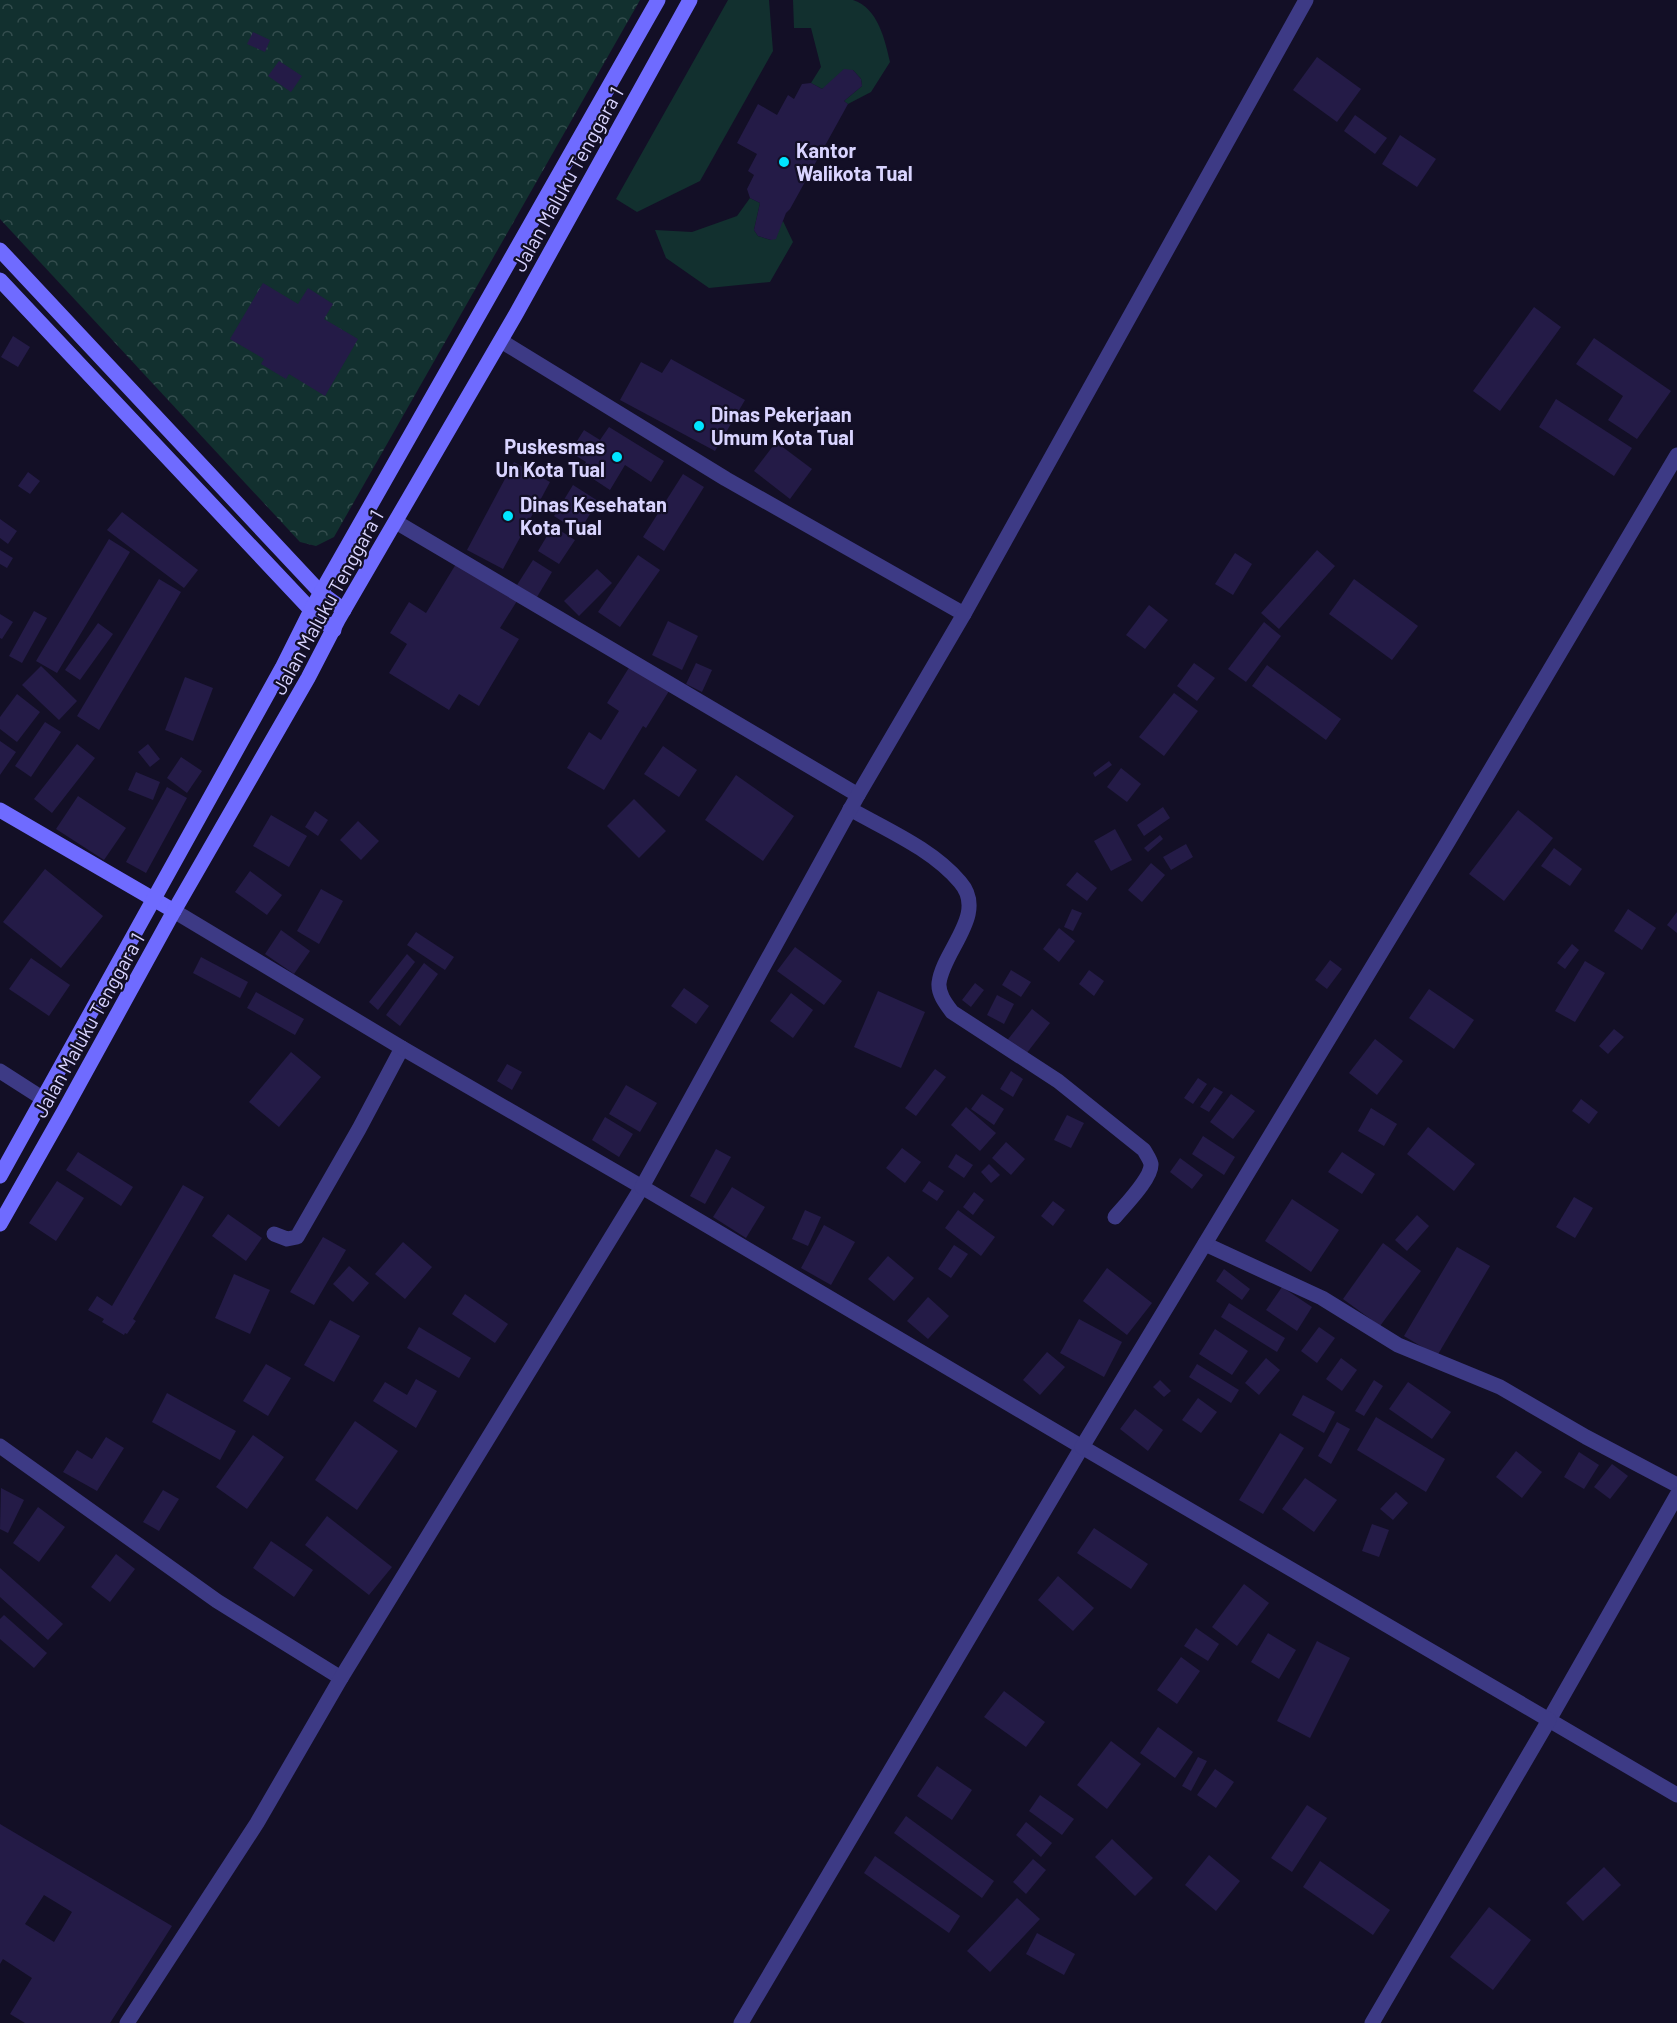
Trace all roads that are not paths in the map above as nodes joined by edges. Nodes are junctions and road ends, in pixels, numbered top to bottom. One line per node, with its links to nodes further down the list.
1 (658, 0): 9 (main road, Jalan Maluku Tenggara 1)
2 (690, 0): 6 (main road, Jalan Maluku Tenggara 1)
3 (1306, 0): 12 (street)
4 (0, 250): 9 (main road)
5 (0, 280): 10 (main road)
6 (501, 341): 8 (main road, Jalan Maluku Tenggara 1); 12 (street)
7 (1677, 454): 27 (street)
8 (396, 522): 11 (main road, Jalan Maluku Tenggara 1); 14 (street)
9 (321, 592): 10 (main road, Jalan Maluku Tenggara 1); 11 (main road)
10 (311, 610): 13 (main road); 17 (main road, Jalan Maluku Tenggara 1)
11 (344, 610): 13 (main road, Jalan Maluku Tenggara 1)
12 (964, 614): 14 (street)
13 (334, 630): 18 (main road, Jalan Maluku Tenggara 1)
14 (858, 795): 15 (street)
15 (849, 809): 23 (street); 24 (street)
16 (0, 810): 17 (main road)
17 (155, 899): 18 (main road); 21 (main road, Jalan Maluku Tenggara 1)
18 (174, 911): 19 (street); 25 (main road, Jalan Maluku Tenggara 1)
19 (402, 1048): 23 (street); 26 (street)
20 (0, 1071): 21 (street)
21 (42, 1098): 22 (main road, Jalan Maluku Tenggara 1)
22 (0, 1176)
23 (642, 1187): 29 (street); 32 (street)
24 (1115, 1217)
25 (0, 1224)
26 (274, 1234)
27 (1205, 1244): 29 (street); 30 (street)
28 (0, 1446): 32 (street)
29 (1082, 1447): 33 (street); 36 (street)
30 (1677, 1485)
31 (1677, 1495): 33 (street)
32 (341, 1678): 35 (street)
33 (1549, 1720): 34 (street); 37 (street)
34 (1677, 1795)
35 (127, 2023)
36 (741, 2023)
37 (1372, 2023)

